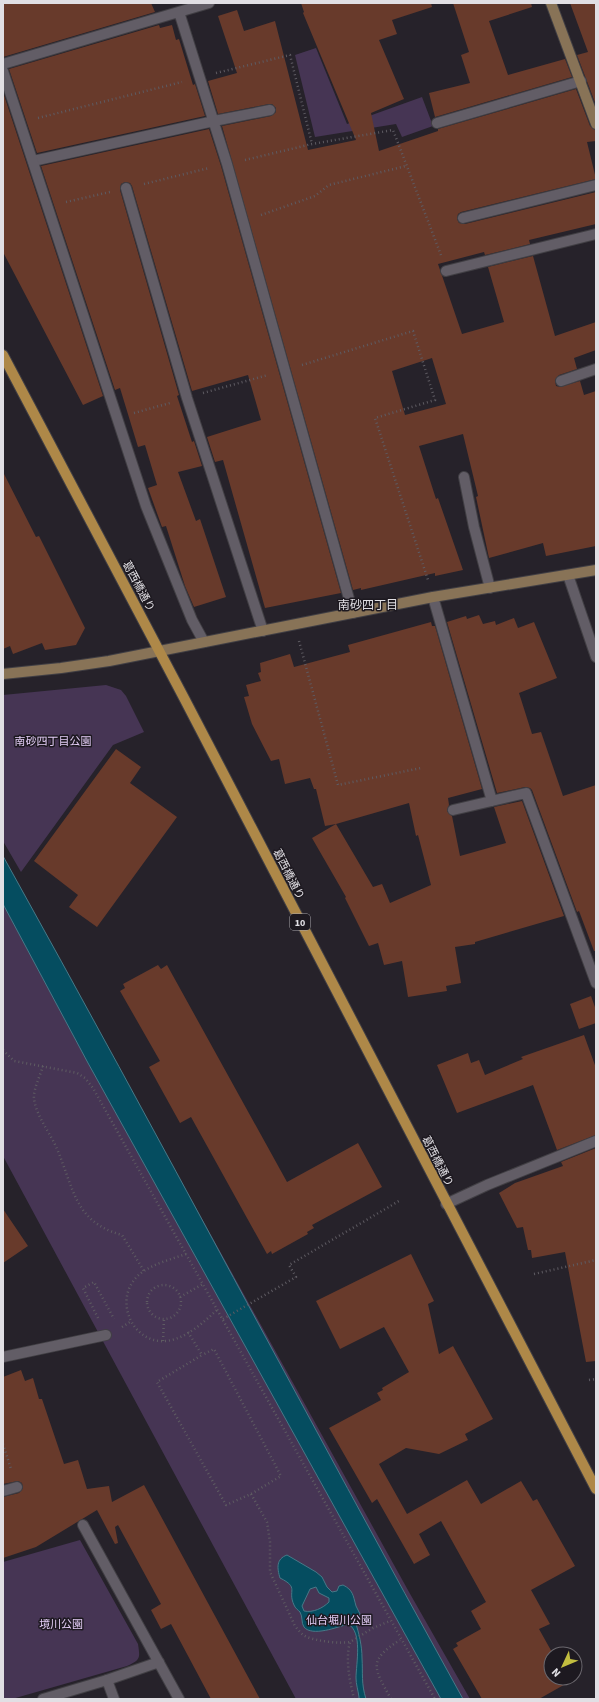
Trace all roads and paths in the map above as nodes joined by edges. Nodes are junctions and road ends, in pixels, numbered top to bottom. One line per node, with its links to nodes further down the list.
1 (209, 3): 3 (street)
2 (551, 3): 6 (street)
3 (179, 12): 4 (street); 8 (street)
4 (3, 64)
5 (3, 71): 12 (street)
6 (581, 81): 9 (street); 10 (street)
7 (270, 110): 8 (street)
8 (214, 121): 12 (street); 17 (street)
9 (437, 123)
10 (596, 124)
11 (393, 130): 13 (path)
12 (33, 161): 25 (street)
13 (406, 166): 17 (path); 19 (path)
14 (596, 185): 16 (street)
15 (126, 188): 24 (street)
16 (463, 218)
17 (243, 221): 22 (street)
18 (596, 234): 19 (street)
19 (446, 271)
20 (4, 358): 35 (main road, 葛西橋通り / 10)
21 (596, 369): 23 (street)
22 (285, 371): 24 (path); 30 (path); 31 (street)
23 (561, 381)
24 (187, 398): 25 (path); 33 (street)
25 (116, 418): 34 (street)
26 (464, 477): 29 (street)
27 (596, 570): 28 (street)
28 (568, 575): 29 (street); 36 (street)
29 (490, 588): 30 (street)
30 (433, 597): 31 (street); 39 (street)
31 (353, 613): 32 (street)
32 (294, 624): 33 (street); 38 (path)
33 (263, 631): 34 (street)
34 (204, 642): 35 (street)
35 (159, 651): 37 (street); 46 (main road, 葛西橋通り / 10)
36 (596, 657)
37 (3, 674)
38 (421, 768)
39 (492, 801): 40 (street); 41 (street)
40 (453, 810)
41 (596, 983)
42 (3, 1050): 43 (path)
43 (43, 1066): 47 (path); 49 (path)
44 (596, 1141): 46 (street)
45 (399, 1200): 55 (path)
46 (446, 1204): 68 (main road, 葛西橋通り / 10)
47 (186, 1254): 49 (path); 51 (path)
48 (596, 1260): 50 (path)
49 (144, 1271): 57 (path)
50 (534, 1274)
51 (203, 1284): 52 (path); 53 (path)
52 (180, 1296): 54 (path); 54 (path)
53 (218, 1310): 55 (path); 59 (path)
54 (164, 1319): 61 (path)
55 (223, 1320): 72 (path)
56 (116, 1322): 60 (path)
57 (130, 1322): 58 (path); 61 (path)
58 (120, 1328)
59 (188, 1332): 61 (path); 62 (path)
60 (106, 1335): 63 (street)
61 (163, 1341)
62 (202, 1355): 70 (path); 70 (path)
63 (3, 1357)
64 (596, 1379): 65 (path)
65 (589, 1380)
66 (3, 1444): 67 (path)
67 (17, 1487): 69 (street)
68 (596, 1489)
69 (3, 1491)
70 (251, 1494): 74 (path)
71 (84, 1525): 75 (street)
72 (390, 1621): 73 (path); 74 (path)
73 (400, 1640): 81 (path); 82 (path)
74 (350, 1642): 80 (path)
75 (159, 1662): 76 (street); 79 (street)
76 (107, 1680): 77 (street); 78 (street)
77 (43, 1699)
78 (114, 1699)
79 (179, 1699)
80 (354, 1699)
81 (391, 1699)
82 (434, 1699)

